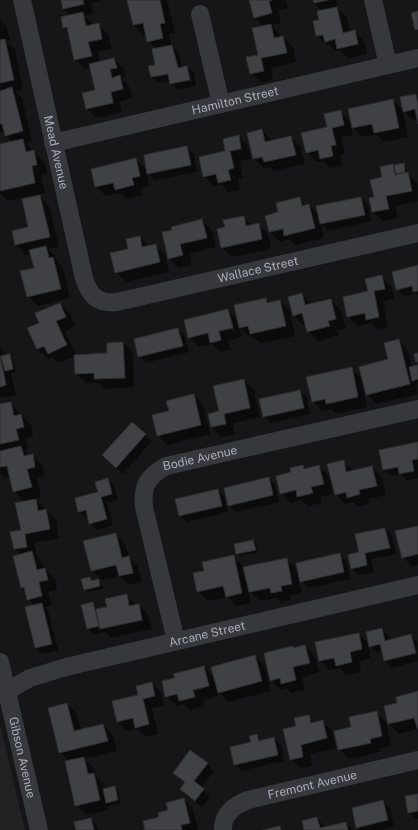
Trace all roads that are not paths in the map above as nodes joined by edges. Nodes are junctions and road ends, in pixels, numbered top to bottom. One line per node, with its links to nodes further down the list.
1 (22, 0): 7 (street, Mead Avenue)
2 (373, 0): 5 (street)
3 (200, 14): 6 (street)
4 (418, 58): 5 (street, Hamilton Street)
5 (388, 65): 6 (street, Hamilton Street)
6 (221, 104): 7 (street, Hamilton Street)
7 (53, 143): 9 (street, Mead Avenue)
8 (418, 233): 9 (street, Wallace Street)
9 (98, 300)
10 (418, 409): 12 (street, Bodie Avenue)
11 (418, 585): 12 (street, Arcane Street)
12 (176, 641): 14 (street, Arcane Street)
13 (0, 662): 14 (street, Gibson Avenue)
14 (3, 693): 16 (street, Gibson Avenue)
15 (418, 760): 17 (street, Fremont Avenue)
16 (39, 830)
17 (223, 830)

